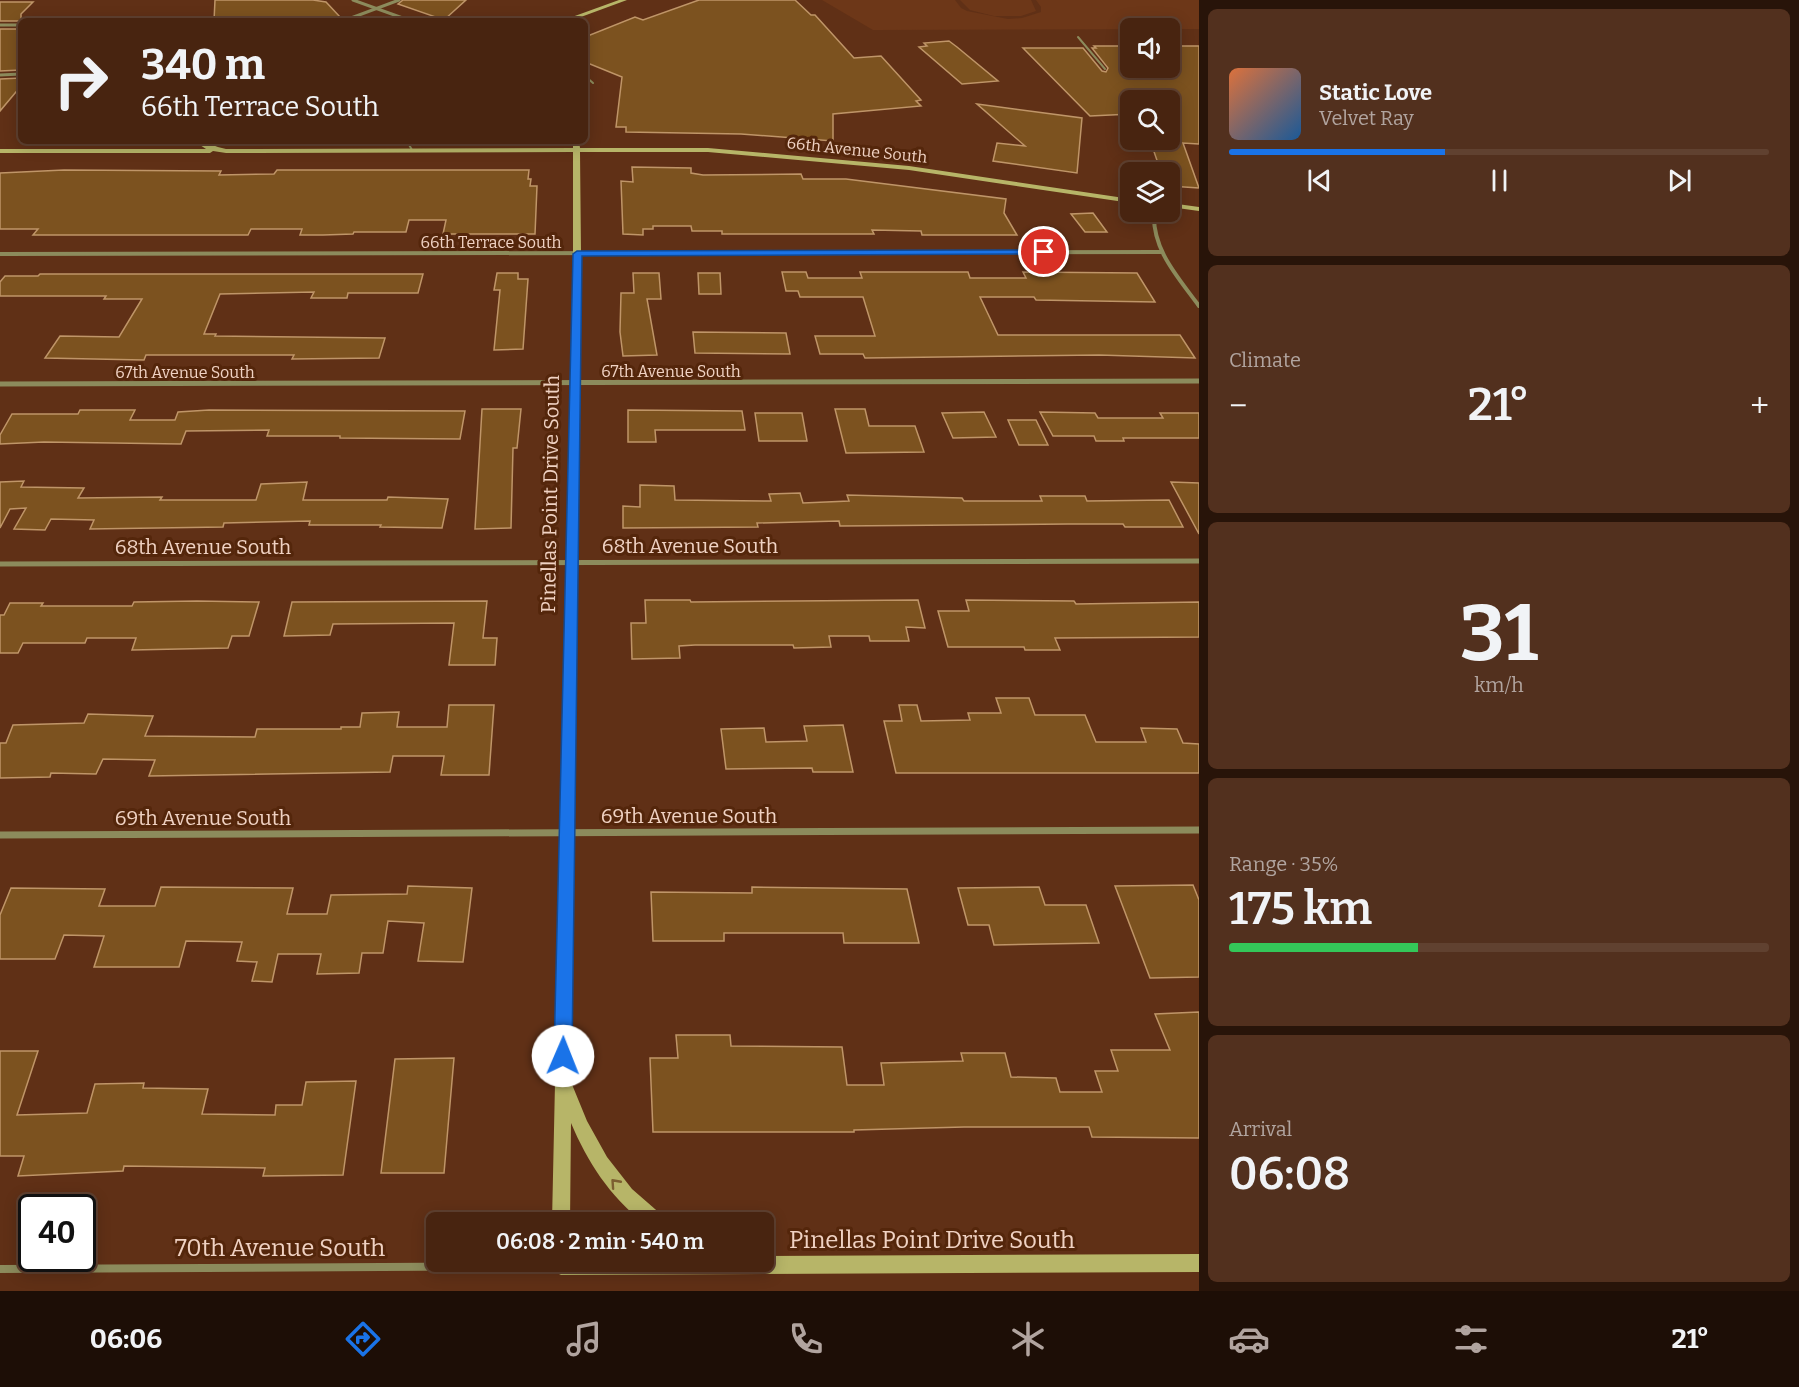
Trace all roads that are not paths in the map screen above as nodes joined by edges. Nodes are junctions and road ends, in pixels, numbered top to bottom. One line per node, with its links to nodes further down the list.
1 (353, 0): 4 (street)
2 (399, 0): 4 (street)
3 (624, 0): 7 (street)
4 (379, 9): 5 (street); 6 (street)
5 (352, 18)
6 (403, 18)
7 (573, 18)
8 (0, 25): 9 (street)
9 (18, 25)
10 (1078, 37): 11 (lane)
11 (1105, 69)
12 (18, 74): 13 (street)
13 (0, 75)
14 (588, 79): 15 (lane)
15 (593, 83)
16 (49, 144): 20 (street)
17 (203, 144): 22 (street)
18 (409, 144): 21 (lane)
19 (577, 145): 21 (street); 23 (street, 66th Avenue South); 29 (street, Pinellas Point Drive South)
20 (0, 149): 22 (street)
21 (412, 150): 22 (street)
22 (226, 151)
23 (1120, 199)
24 (1180, 207): 25 (street)
25 (1199, 209)
26 (1152, 222): 27 (street)
27 (1162, 252): 29 (street, 66th Terrace South); 30 (street)
28 (0, 254): 29 (street, 66th Terrace South)
29 (577, 254): 32 (street, Pinellas Point Drive South)
30 (1199, 306)
31 (1199, 381): 32 (street, 67th Avenue South)
32 (575, 383): 33 (street, 67th Avenue South); 35 (street, Pinellas Point Drive South)
33 (0, 384)
34 (1199, 561): 35 (street, 68th Avenue South)
35 (571, 562): 36 (street, 68th Avenue South); 38 (street, Pinellas Point Drive South)
36 (0, 564)
37 (1199, 830): 38 (street, 69th Avenue South)
38 (567, 833): 39 (street, 69th Avenue South); 40 (street, Pinellas Point Drive South)
39 (0, 835)
40 (563, 1078): 41 (street, Pinellas Point Drive South); 42 (street, one-way to 40)
41 (561, 1212)
42 (642, 1212)
43 (774, 1263): 44 (street, Pinellas Point Drive South)
44 (1199, 1263)
45 (426, 1265): 46 (street, 70th Avenue South)
46 (0, 1269)

